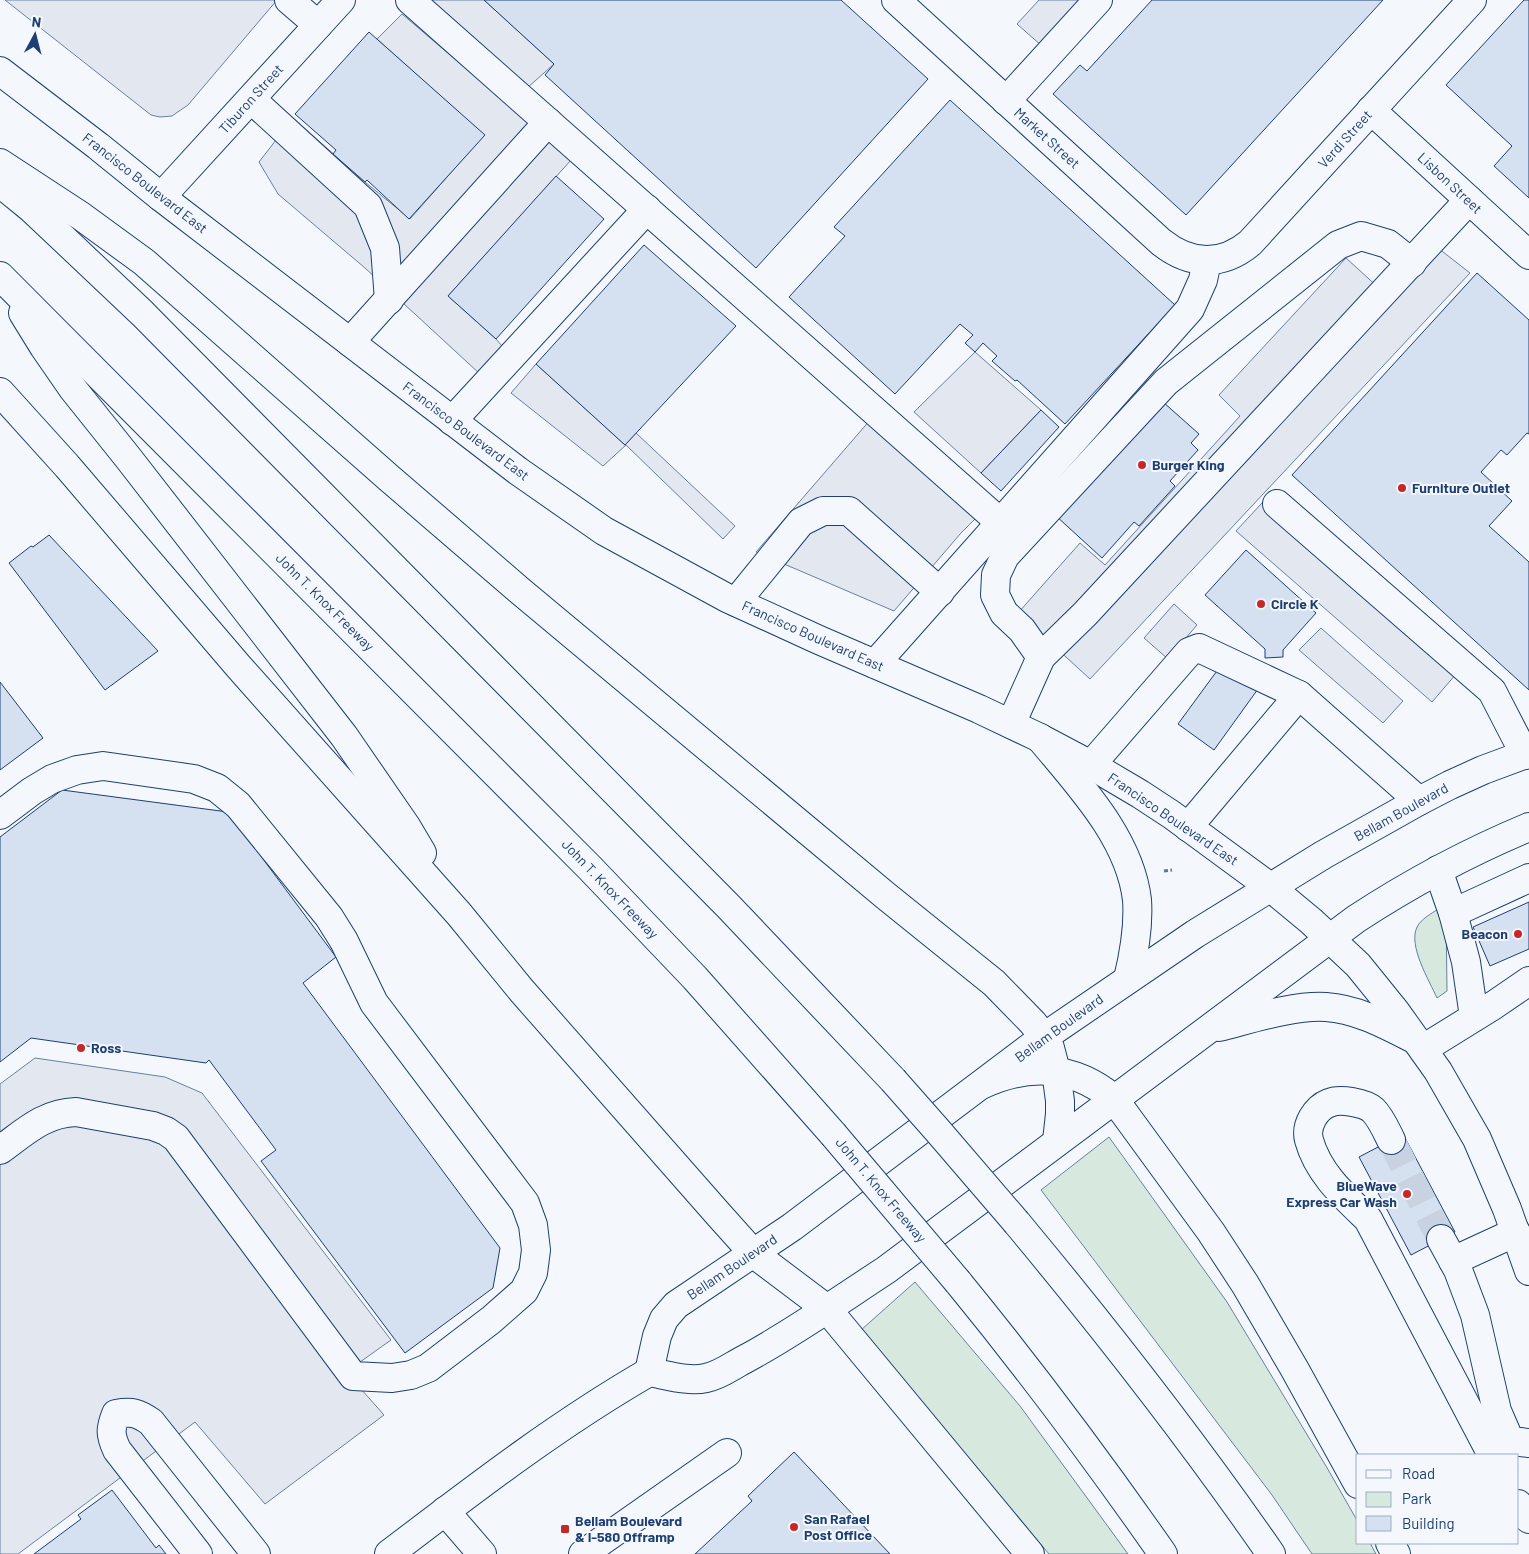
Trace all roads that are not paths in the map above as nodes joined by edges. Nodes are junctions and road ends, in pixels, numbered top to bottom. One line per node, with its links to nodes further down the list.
1 (289, 0): 7 (main road)
2 (341, 0): 7 (main road, Tiburon Street)
3 (410, 0): 12 (main road)
4 (896, 0): 10 (main road, Market Street)
5 (1098, 0): 10 (main road)
6 (1472, 0): 11 (main road, Verdi Street)
7 (318, 25): 9 (main road, Tiburon Street)
8 (0, 71): 15 (main road, Francisco Boulevard East)
9 (251, 99): 15 (main road, Tiburon Street); 22 (main road)
10 (1006, 101): 19 (main road, Market Street)
11 (1371, 110): 16 (main road, Lisbon Street); 19 (main road, Verdi Street)
12 (548, 122): 17 (main road); 22 (main road)
13 (0, 163): 51 (main road)
14 (0, 183): 77 (main road, bridge)
15 (161, 197): 23 (main road, Francisco Boulevard East)
16 (1469, 200): 18 (main road, Lisbon Street); 20 (main road)
17 (646, 209): 25 (main road); 27 (main road)
18 (1529, 256)
19 (1207, 261): 27 (main road)
20 (1412, 263): 30 (main road); 30 (main road)
21 (0, 276): 45 (main road); 76 (main road, John T. Knox Freeway, bridge)
22 (389, 300): 23 (main road)
23 (350, 342): 25 (main road, Francisco Boulevard East)
24 (0, 392): 45 (main road)
25 (452, 421): 29 (main road, Francisco Boulevard East)
26 (1277, 504): 35 (main road)
27 (1001, 523): 28 (main road)
28 (940, 592): 29 (main road); 31 (main road)
29 (736, 602): 31 (main road, Francisco Boulevard East)
30 (1041, 657): 33 (main road)
31 (876, 664): 33 (main road, Francisco Boulevard East)
32 (1299, 695): 36 (main road); 37 (main road); 39 (main road)
33 (1012, 724): 34 (main road, Francisco Boulevard East)
34 (1040, 738): 36 (main road, Francisco Boulevard East); 47 (main road)
35 (1527, 754): 37 (main road, Bellam Boulevard)
36 (1091, 765): 39 (main road, Francisco Boulevard East)
37 (1419, 801): 43 (main road, Bellam Boulevard)
38 (0, 815): 58 (main road)
39 (1188, 827): 43 (main road, Francisco Boulevard East)
40 (1529, 827): 41 (main road)
41 (1438, 870): 44 (main road); 46 (main road)
42 (1529, 878): 44 (main road)
43 (1270, 887): 46 (main road, Francisco Boulevard East); 47 (main road, Bellam Boulevard)
44 (1453, 913): 49 (main road)
45 (459, 914): 60 (main road)
46 (1330, 939): 50 (main road); 52 (main road, Francisco Boulevard East)
47 (1128, 979): 51 (main road, Bellam Boulevard)
48 (1529, 981): 49 (main road)
49 (1474, 1017): 52 (main road)
50 (1210, 1028): 52 (main road); 55 (main road)
51 (1044, 1037): 53 (main road); 54 (main road, Bellam Boulevard)
52 (1419, 1045): 59 (main road, Francisco Boulevard East)
53 (1056, 1071): 54 (main road); 55 (main road); 57 (main road)
54 (982, 1085): 60 (main road, Bellam Boulevard)
55 (1114, 1099): 57 (main road); 66 (main road)
56 (1391, 1140): 64 (main road)
57 (1057, 1141): 62 (main road)
58 (0, 1150)
59 (1516, 1232): 61 (main road, Francisco Boulevard East); 64 (main road)
60 (754, 1254): 62 (main road); 63 (main road, Bellam Boulevard)
61 (1529, 1271)
62 (827, 1309): 63 (main road); 75 (main road)
63 (649, 1372): 68 (main road)
64 (1515, 1449)
65 (728, 1453): 74 (main road)
66 (1356, 1480)
67 (1519, 1506): 69 (main road)
68 (445, 1511): 72 (main road); 73 (main road)
69 (1529, 1519)
70 (198, 1554): 71 (main road)
71 (256, 1554)
72 (389, 1554)
73 (482, 1554)
74 (583, 1554)
75 (1030, 1554)
76 (1163, 1554)
77 (1271, 1554)

